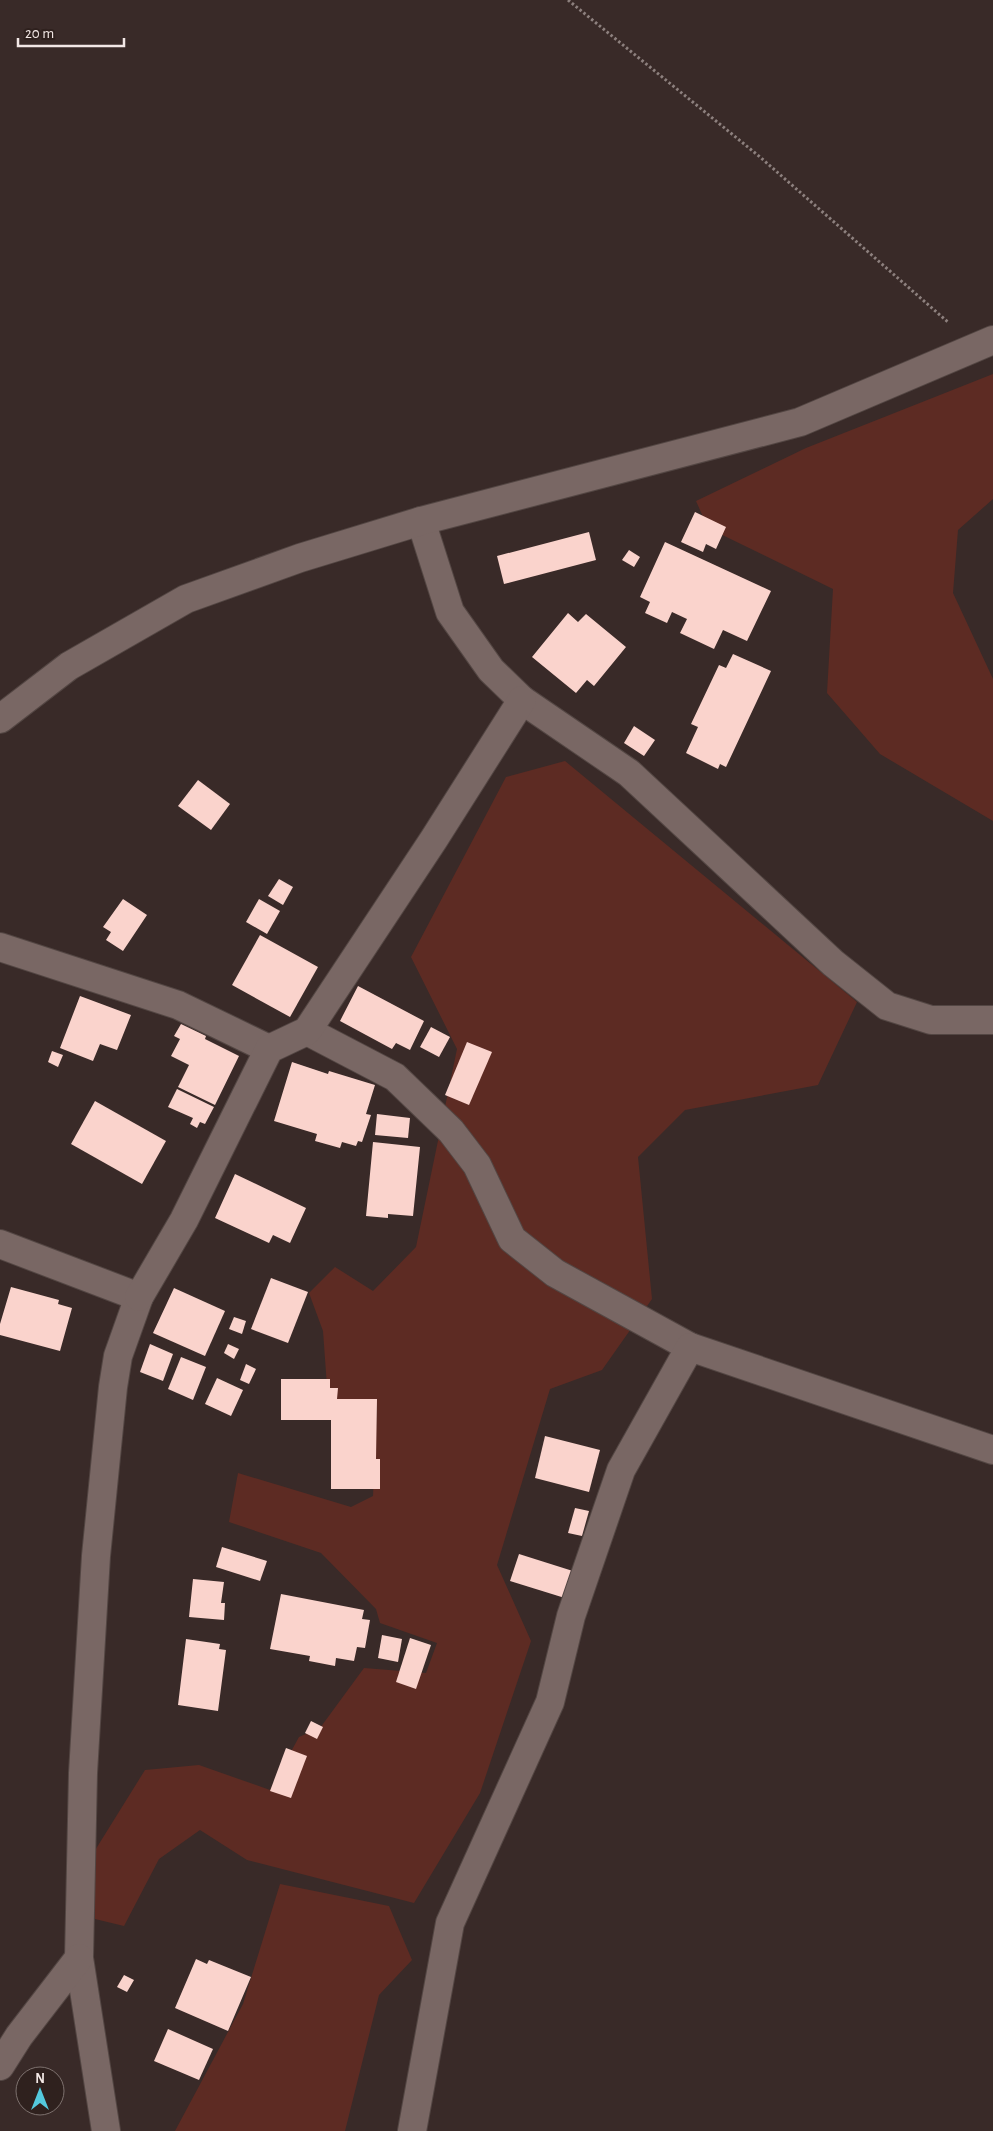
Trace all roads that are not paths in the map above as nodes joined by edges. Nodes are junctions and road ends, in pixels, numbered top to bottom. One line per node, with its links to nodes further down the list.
1 (986, 344): 2 (street)
2 (421, 521): 3 (street); 4 (street)
3 (522, 700): 6 (street); 7 (street)
4 (0, 719)
5 (0, 946): 8 (street)
6 (993, 1020)
7 (307, 1031): 8 (street); 11 (street)
8 (269, 1049): 10 (street)
9 (0, 1244): 10 (street)
10 (139, 1297): 13 (street)
11 (690, 1347): 12 (street); 16 (street)
12 (993, 1450)
13 (79, 1958): 14 (street); 15 (street)
14 (0, 2066)
15 (106, 2131)
16 (412, 2131)

